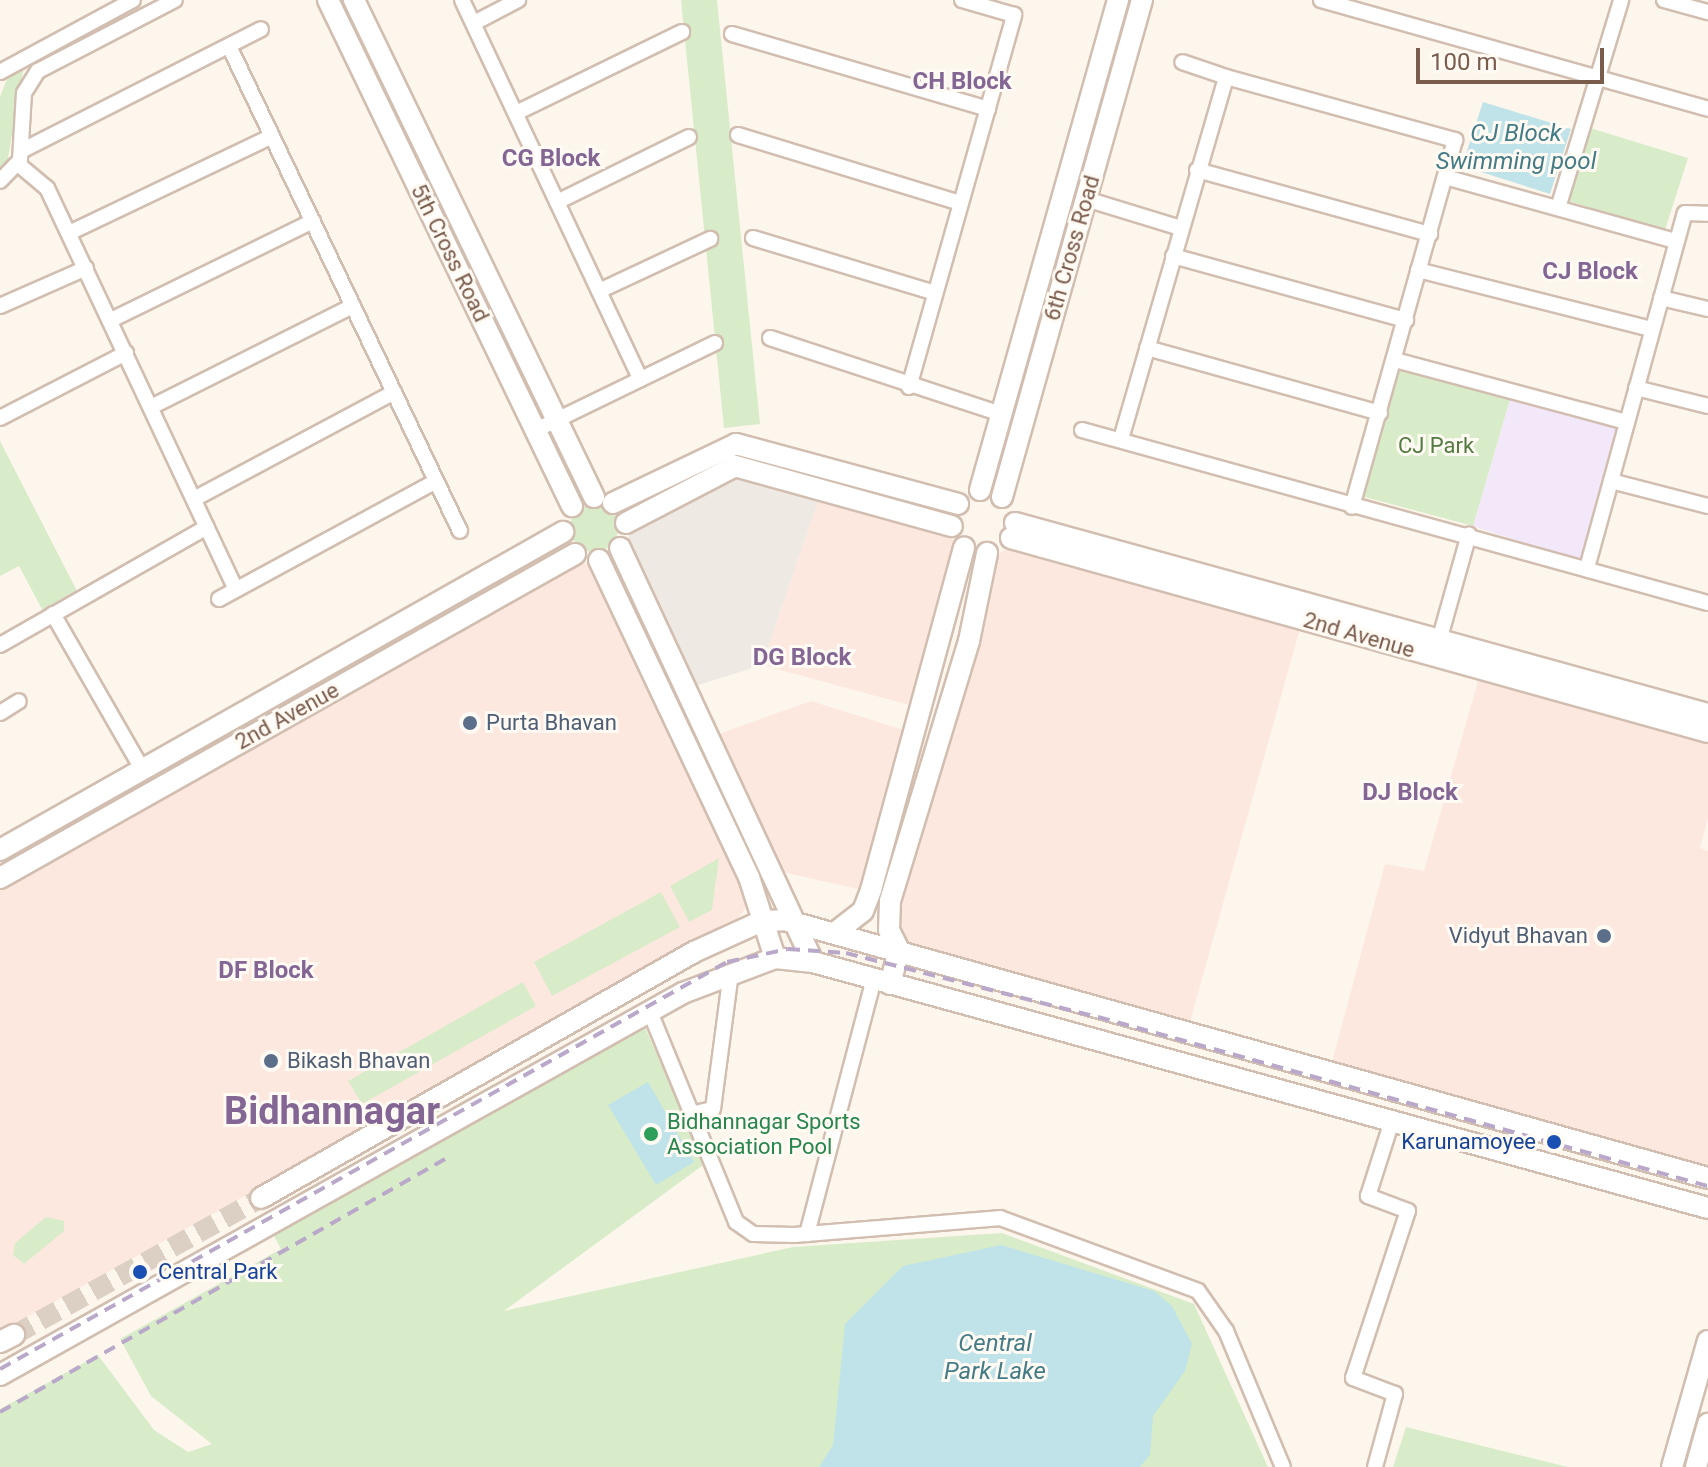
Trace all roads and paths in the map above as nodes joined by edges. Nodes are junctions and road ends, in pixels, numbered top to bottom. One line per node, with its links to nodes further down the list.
1 (133, 0): 19 (street)
2 (328, 0): 26 (street, 5th Cross Road)
3 (354, 0): 23 (street, 5th Cross Road)
4 (462, 0): 14 (street)
5 (518, 0): 14 (street)
6 (962, 0): 27 (street)
7 (1321, 0): 25 (street)
8 (1621, 0): 25 (street)
9 (1664, 0): 13 (street)
10 (167, 2): 21 (street)
11 (1116, 5): 12 (street); 33 (street, 6th Cross Road)
12 (1140, 8): 34 (street, 6th Cross Road)
13 (1708, 12)
14 (474, 23): 29 (street)
15 (261, 29): 18 (street)
16 (682, 32): 29 (street)
17 (732, 34): 27 (street)
18 (229, 46): 31 (street); 35 (street)
19 (24, 55): 21 (street); 22 (street)
20 (1182, 62): 24 (street)
21 (38, 71): 35 (street)
22 (0, 72)
23 (389, 73): 26 (street); 79 (street, 5th Cross Road)
24 (1226, 77): 36 (street); 37 (street)
25 (1598, 78): 28 (street); 42 (street)
26 (368, 83): 81 (street, 5th Cross Road)
27 (988, 109): 41 (street)
28 (1708, 109)
29 (516, 113): 40 (street)
30 (738, 135): 41 (street)
31 (272, 136): 44 (street); 46 (street)
32 (689, 137): 40 (street)
33 (1079, 138): 34 (street); 51 (street, 6th Cross Road)
34 (1102, 143): 39 (street, 6th Cross Road)
35 (20, 157): 38 (street); 46 (street)
36 (1197, 170): 45 (street); 47 (street)
37 (1445, 177): 42 (street); 47 (street)
38 (0, 181)
39 (1086, 199): 45 (street); 53 (street, 6th Cross Road)
40 (557, 202): 56 (street)
41 (960, 203): 57 (street)
42 (1558, 208): 50 (street)
43 (1708, 214): 50 (street)
44 (313, 221): 60 (street); 62 (street)
45 (1181, 228): 52 (street)
46 (69, 233): 54 (street)
47 (1430, 234): 55 (street)
48 (753, 238): 57 (street)
49 (710, 239): 56 (street)
50 (1676, 241): 58 (street)
51 (1045, 254): 53 (street); 77 (street, 6th Cross Road)
52 (1173, 256): 63 (street); 67 (street)
53 (1067, 260): 87 (street, 6th Cross Road)
54 (86, 268): 59 (street); 62 (street)
55 (1418, 270): 63 (street); 64 (street)
56 (599, 291): 70 (street)
57 (935, 293): 71 (street)
58 (1661, 298): 61 (street); 64 (street)
59 (0, 306)
60 (353, 306): 73 (street); 75 (street)
61 (1708, 309)
62 (111, 320): 68 (street)
63 (1406, 320): 69 (street)
64 (1652, 329): 72 (street)
65 (770, 338): 71 (street)
66 (715, 343): 70 (street)
67 (1147, 348): 76 (street); 83 (street)
68 (126, 353): 75 (street); 78 (street)
69 (1395, 360): 76 (street); 80 (street)
70 (640, 379): 79 (street)
71 (909, 387): 77 (street)
72 (1636, 388): 74 (street); 80 (street)
73 (394, 392): 84 (street); 88 (street)
74 (1708, 406)
75 (151, 407): 88 (street)
76 (1380, 413): 93 (street)
77 (1001, 414): 86 (street, 6th Cross Road)
78 (0, 418)
79 (556, 418): 81 (street); 89 (street, 5th Cross Road)
80 (1627, 422): 85 (street)
81 (536, 430): 91 (street, 5th Cross Road)
82 (1082, 430): 83 (street)
83 (1121, 439): 93 (street)
84 (436, 481): 98 (street); 107 (street)
85 (1611, 481): 92 (street); 106 (street)
86 (980, 490): 87 (street); 90 (street)
87 (1002, 497): 97 (street)
88 (194, 499): 96 (street)
89 (604, 500): 90 (street); 91 (street); 94 (street)
90 (958, 504): 95 (street)
91 (572, 506): 99 (street)
92 (1708, 506)
93 (1352, 507): 100 (street)
94 (626, 523): 95 (street); 102 (street)
95 (952, 526): 101 (street)
96 (207, 527): 107 (street); 110 (street)
97 (1013, 530): 103 (street); 112 (street, 2nd Avenue)
98 (460, 531)
99 (563, 532): 104 (street); 119 (street, 2nd Avenue)
100 (1469, 534): 106 (street); 112 (street)
101 (964, 547): 103 (street); 117 (street)
102 (620, 548): 105 (street); 126 (street)
103 (987, 553): 118 (street)
104 (575, 554): 105 (street); 121 (street, 2nd Avenue)
105 (599, 560): 127 (street)
106 (1587, 568): 109 (street)
107 (235, 588): 108 (street)
108 (219, 599)
109 (1708, 603)
110 (53, 614): 111 (street); 120 (street)
111 (0, 645)
112 (1437, 648): 115 (street, 2nd Avenue); 116 (street, 2nd Avenue)
113 (19, 701): 114 (street)
114 (0, 713)
115 (1708, 714)
116 (1708, 732)
117 (912, 739): 118 (street); 128 (street)
118 (935, 745): 129 (street)
119 (168, 754): 120 (street, 2nd Avenue); 121 (street)
120 (142, 769): 122 (street, 2nd Avenue)
121 (181, 776): 123 (street, 2nd Avenue)
122 (89, 799): 123 (street); 124 (street, 2nd Avenue)
123 (100, 822): 125 (street, 2nd Avenue)
124 (0, 850)
125 (0, 878)
126 (794, 920): 127 (street); 128 (street); 131 (street)
127 (762, 921): 130 (street); 135 (street)
128 (836, 932): 129 (street)
129 (899, 950): 133 (street); 139 (street)
130 (775, 958): 131 (street); 132 (street)
131 (813, 962): 133 (street)
132 (731, 972): 134 (street); 137 (street)
133 (882, 982): 138 (street); 142 (street)
134 (650, 1012): 136 (street); 137 (street)
135 (511, 1057): 136 (street); 140 (street)
136 (526, 1082): 144 (street)
137 (695, 1113): 142 (street)
138 (1391, 1124): 141 (street); 147 (street)
139 (1708, 1178)
140 (261, 1198)
141 (1708, 1208)
142 (807, 1234): 146 (street)
143 (1708, 1341): 148 (street)
144 (0, 1375)
145 (1708, 1424): 149 (street)
146 (1283, 1467)
147 (1375, 1467)
148 (1672, 1467)
149 (1696, 1467)

